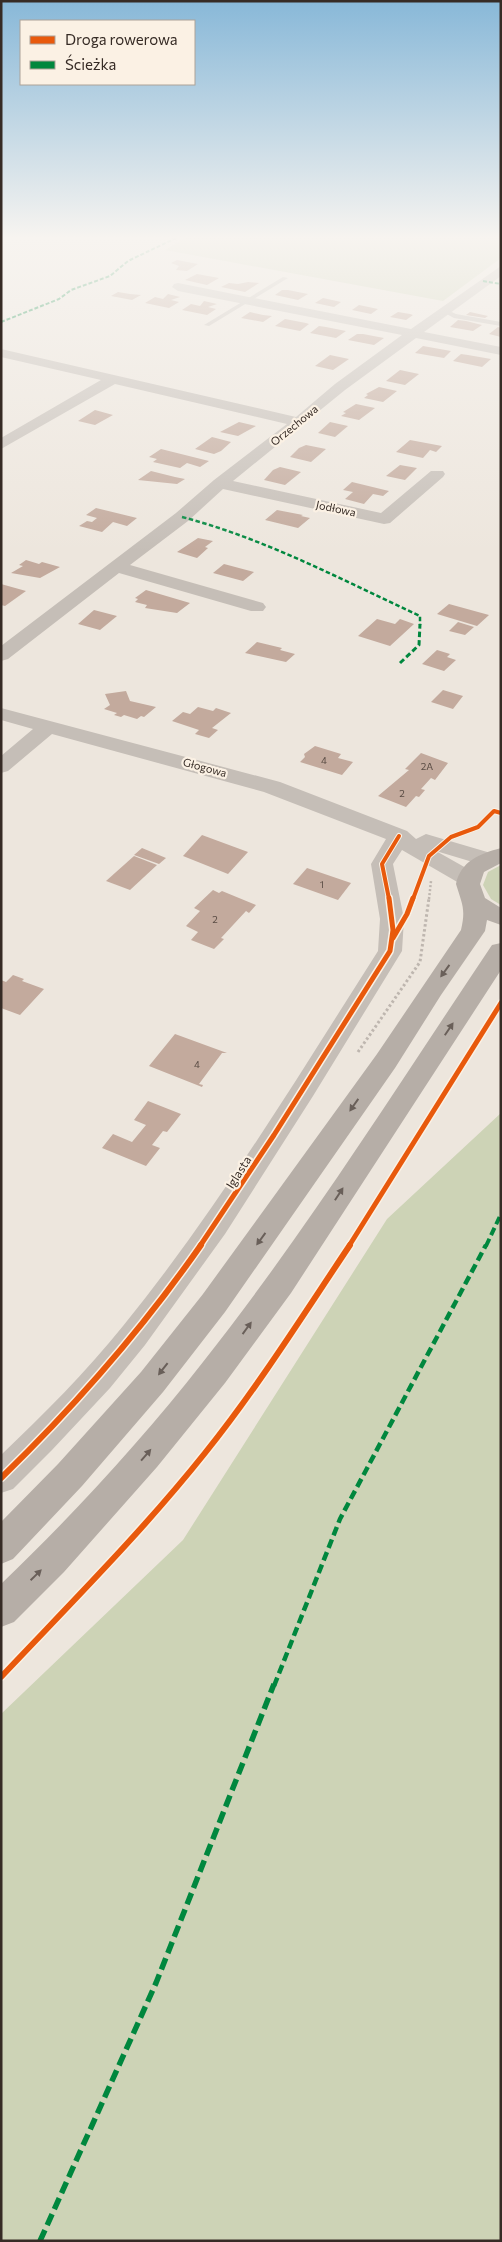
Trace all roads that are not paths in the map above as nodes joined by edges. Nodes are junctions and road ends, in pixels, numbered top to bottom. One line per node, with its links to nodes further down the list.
1 (401, 343): 6 (street, Orzechowa)
2 (458, 343): 3 (street)
3 (501, 351)
4 (1, 353): 5 (street)
5 (113, 379): 6 (street); 7 (street)
6 (299, 422): 9 (street, Orzechowa)
7 (1, 444)
8 (437, 474): 9 (street, Jodłowa)
9 (220, 483): 10 (street, Orzechowa)
10 (116, 567): 11 (street); 12 (street, Orzechowa)
11 (257, 607)
12 (1, 655)
13 (1, 714): 14 (street, Głogowa)
14 (48, 727): 15 (street); 16 (street, Głogowa)
15 (1, 767)
16 (401, 837): 17 (street, Głogowa); 18 (street, Głogowa); 22 (street, Iglasta)
17 (494, 857): 18 (main road)
18 (467, 878): 19 (main road)
19 (474, 901): 20 (main road); 23 (main road, one-way to 23)
20 (501, 918)
21 (501, 951): 24 (main road, one-way to 21)
22 (1, 1478)
23 (1, 1547)
24 (1, 1609)

